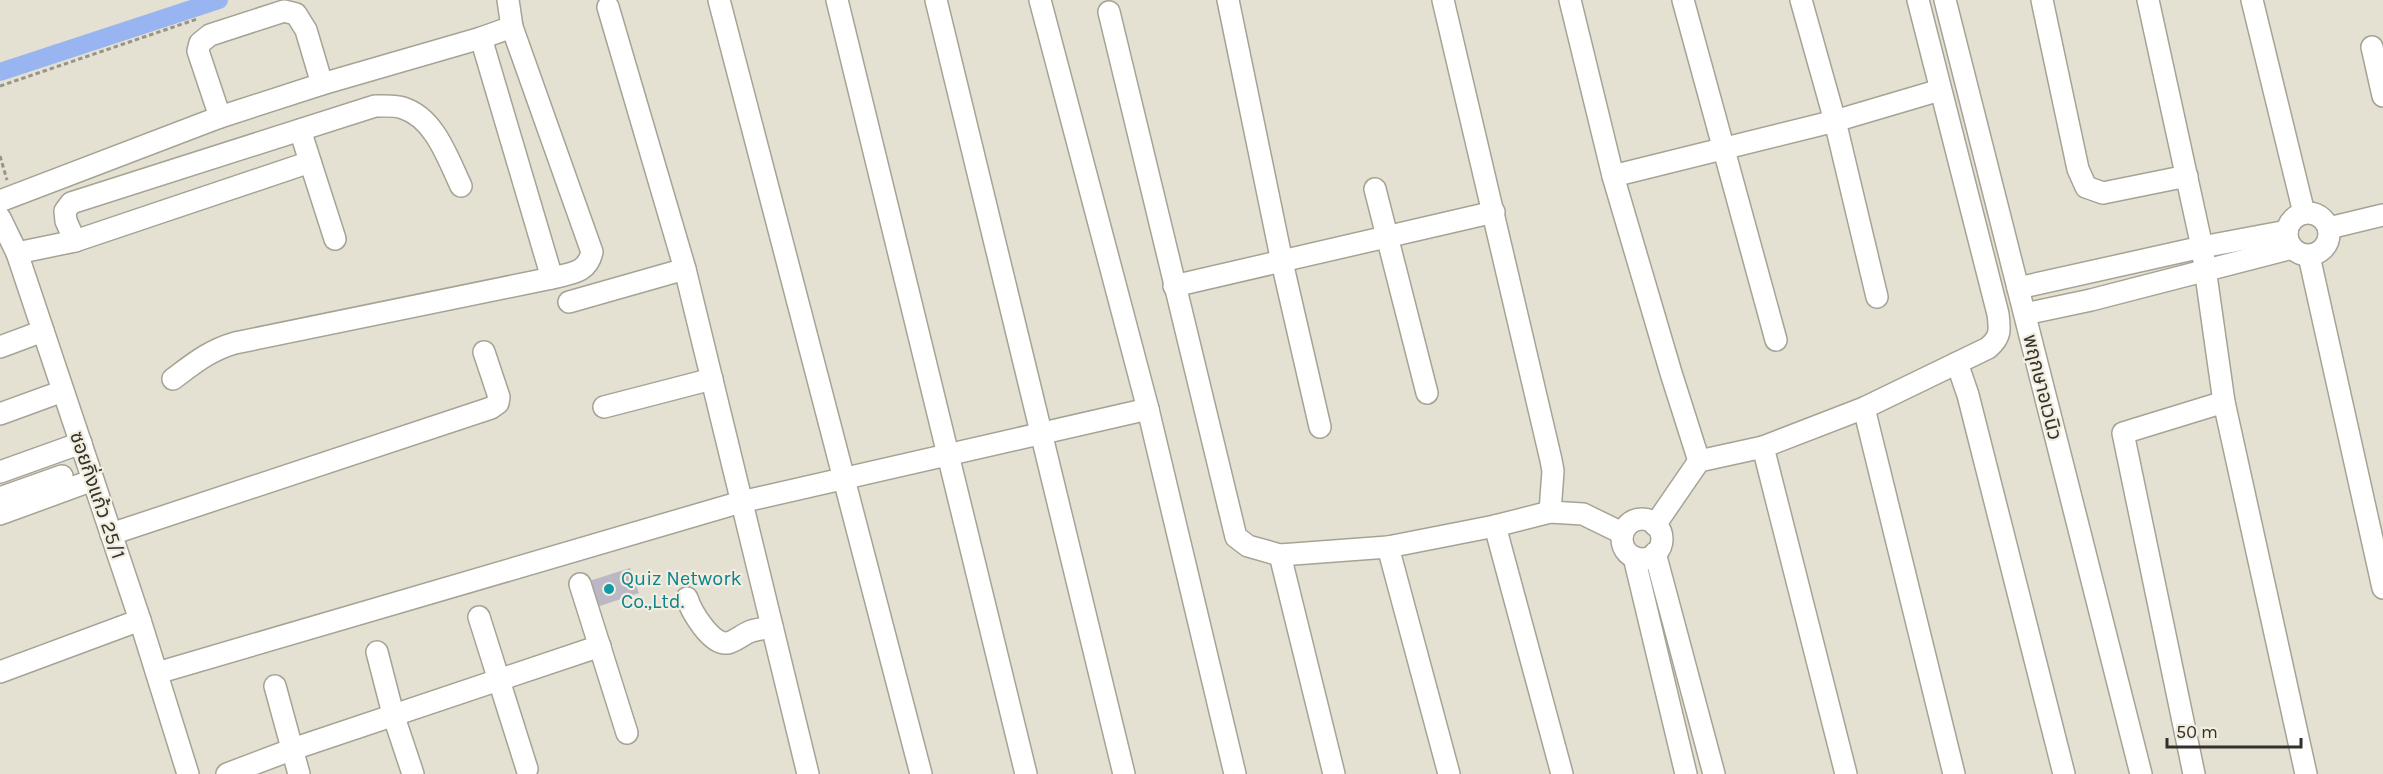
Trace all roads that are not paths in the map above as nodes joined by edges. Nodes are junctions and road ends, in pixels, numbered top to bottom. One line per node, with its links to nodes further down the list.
1 (508, 0): 18 (street)
2 (719, 0): 76 (street)
3 (837, 0): 72 (street)
4 (936, 0): 69 (street)
5 (1040, 0): 66 (street)
6 (1228, 0): 45 (street)
7 (1443, 0): 34 (street)
8 (1570, 0): 29 (street)
9 (1683, 0): 27 (street)
10 (1801, 0): 25 (street)
11 (1918, 0): 22 (street)
12 (1945, 0): 50 (street, พฤกษาอเวนิว)
13 (2042, 0): 30 (street)
14 (2148, 0): 30 (street)
15 (2252, 0): 35 (street)
16 (608, 7): 46 (street)
17 (1109, 12): 49 (street)
18 (513, 27): 19 (street); 48 (street)
19 (482, 38): 21 (street); 48 (street)
20 (2372, 47): 23 (street)
21 (322, 84): 24 (street); 24 (street)
22 (1940, 90): 25 (street); 58 (street)
23 (2383, 96)
24 (220, 117): 33 (street)
25 (1835, 121): 27 (street); 51 (street)
26 (300, 130): 28 (street); 31 (street); 41 (street)
27 (1724, 150): 29 (street); 55 (street)
28 (310, 162): 40 (street); 41 (street)
29 (1613, 176): 73 (street)
30 (2187, 176): 43 (street)
31 (461, 186)
32 (1375, 189): 39 (street)
33 (0, 201)
34 (1494, 212): 39 (street); 79 (street)
35 (2304, 213): 38 (street); 42 (street)
36 (2383, 215): 38 (street)
37 (0, 218): 44 (street, ซอยกิ่งแก้ว 25/1)
38 (2329, 228): 42 (street)
39 (1389, 238): 45 (street); 62 (street)
40 (335, 239)
41 (75, 241): 44 (street)
42 (2296, 245): 43 (street); 47 (street); 89 (street)
43 (2202, 247): 47 (street); 50 (street)
44 (17, 253): 54 (street, ซอยกิ่งแก้ว 25/1)
45 (1282, 262): 49 (street); 68 (street)
46 (685, 269): 52 (street); 60 (street)
47 (2206, 270): 53 (street); 63 (street)
48 (552, 278): 59 (street)
49 (1174, 286): 86 (street)
50 (2018, 288): 53 (street, พฤกษาอเวนิว)
51 (1877, 297)
52 (569, 302)
53 (2025, 314): 121 (street, พฤกษาอเวนิว)
54 (43, 331): 56 (street); 61 (street, ซอยกิ่งแก้ว 25/1)
55 (1776, 340)
56 (0, 347)
57 (484, 352): 84 (street)
58 (1957, 363): 65 (street); 120 (street)
59 (173, 379)
60 (712, 379): 64 (street); 78 (street)
61 (63, 391): 67 (street); 70 (street, ซอยกิ่งแก้ว 25/1)
62 (1426, 393)
63 (2224, 402): 122 (street); 123 (street)
64 (604, 407)
65 (1864, 408): 71 (street); 119 (street)
66 (1148, 410): 69 (street); 112 (street)
67 (0, 414)
68 (1320, 427)
69 (1041, 436): 72 (street); 111 (street)
70 (81, 444): 74 (street); 75 (street, ซอยกิ่งแก้ว 25/1)
71 (1762, 447): 73 (street); 118 (street)
72 (949, 455): 76 (street); 110 (street)
73 (1699, 460): 81 (street)
74 (0, 472)
75 (91, 473): 77 (street); 80 (street); 84 (street, ซอยกิ่งแก้ว 25/1)
76 (845, 478): 78 (street); 109 (street)
77 (0, 498)
78 (741, 502): 93 (street); 97 (street)
79 (1550, 512): 82 (street); 83 (street)
80 (0, 514)
81 (1655, 525): 83 (street); 87 (street)
82 (1495, 526): 85 (street); 115 (street)
83 (1622, 533): 87 (street)
84 (111, 534): 92 (street, ซอยกิ่งแก้ว 25/1)
85 (1388, 547): 86 (street); 114 (street)
86 (1280, 555): 113 (street)
87 (1645, 555): 116 (street); 117 (street)
88 (580, 584): 94 (street)
89 (2383, 588)
90 (687, 598): 93 (street)
91 (479, 617): 98 (street)
92 (140, 620): 96 (street); 97 (street, ซอยกิ่งแก้ว 25/1)
93 (772, 627): 108 (street)
94 (600, 646): 98 (street); 101 (street)
95 (377, 652): 100 (street)
96 (0, 672)
97 (157, 673): 104 (street, ซอยกิ่งแก้ว 25/1)
98 (498, 681): 100 (street); 103 (street)
99 (275, 686): 102 (street)
100 (393, 714): 102 (street); 107 (street)
101 (627, 733)
102 (292, 748): 105 (street); 106 (street)
103 (527, 769)
104 (188, 774)
105 (227, 774)
106 (299, 774)
107 (413, 774)
108 (808, 774)
109 (921, 774)
110 (1026, 774)
111 (1124, 774)
112 (1235, 774)
113 (1334, 774)
114 (1449, 774)
115 (1562, 774)
116 (1686, 774)
117 (1714, 774)
118 (1846, 774)
119 (1954, 774)
120 (2064, 774)
121 (2141, 774)
122 (2194, 774)
123 (2306, 774)

